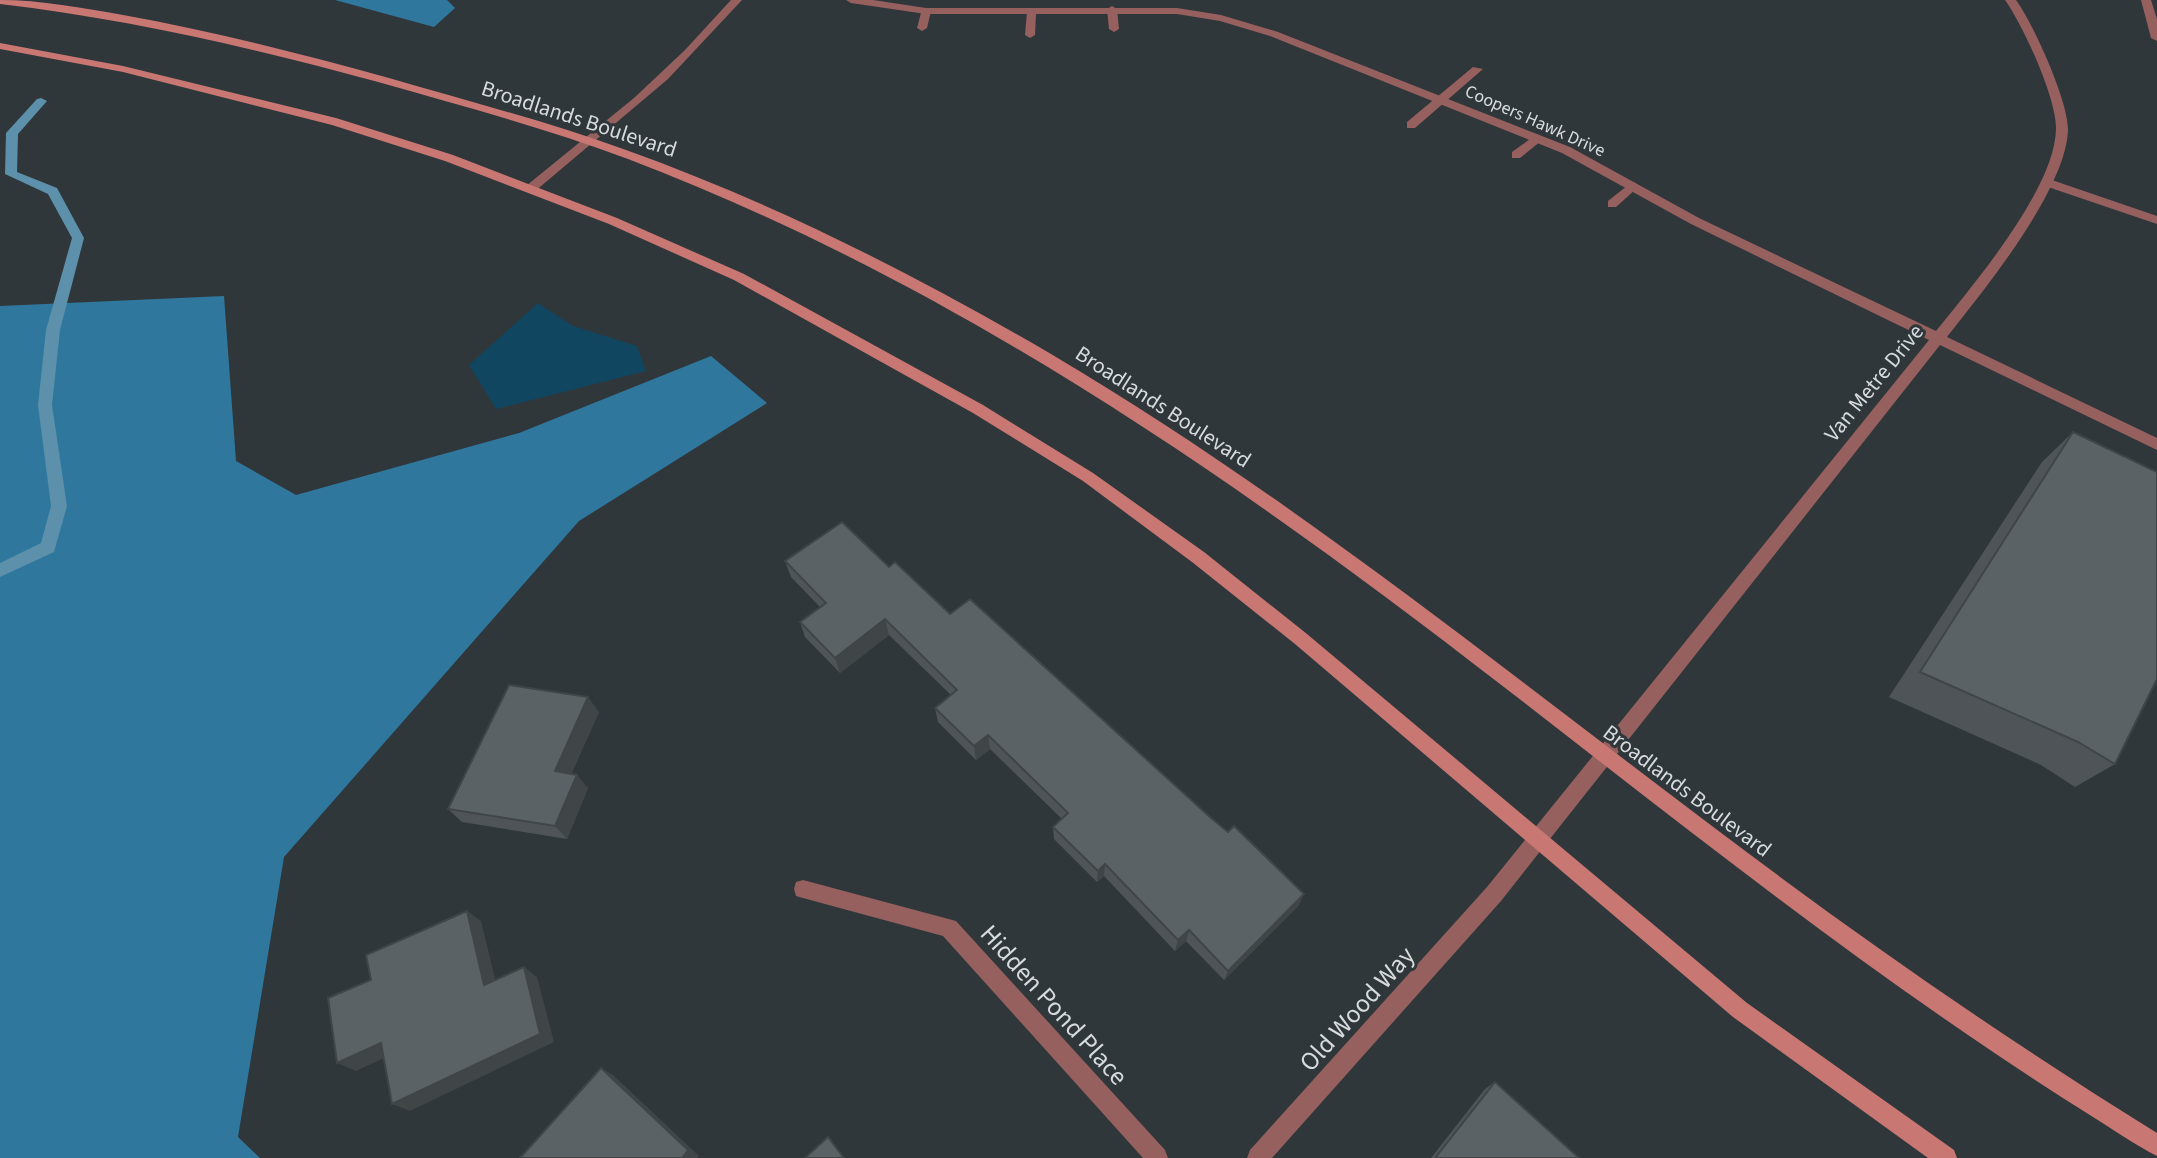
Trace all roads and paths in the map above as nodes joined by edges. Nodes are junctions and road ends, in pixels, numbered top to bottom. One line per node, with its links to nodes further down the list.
1 (737, 0): 18 (street)
2 (851, 0): 7 (street, Coopers Hawk Drive)
3 (2010, 0): 20 (street, Van Metre Drive)
4 (2146, 0): 12 (street)
5 (0, 1): 18 (main road, Broadlands Boulevard)
6 (1112, 9): 8 (street, Coopers Hawk Drive); 10 (street); 15 (street, Coopers Hawk Drive)
7 (926, 11): 8 (street, Coopers Hawk Drive); 9 (street)
8 (1031, 14): 11 (street)
9 (922, 28)
10 (1114, 29)
11 (1030, 35)
12 (2157, 38)
13 (0, 46): 22 (main road)
14 (1477, 69): 15 (street)
15 (1442, 99): 16 (street); 17 (street, Coopers Hawk Drive)
16 (1411, 125)
17 (1537, 138): 19 (street); 21 (street, Coopers Hawk Drive)
18 (590, 143): 22 (street); 27 (main road, Broadlands Boulevard)
19 (1516, 155)
20 (2046, 182): 24 (street); 25 (street, Van Metre Drive)
21 (1632, 186): 23 (street); 25 (street, Coopers Hawk Drive)
22 (530, 189): 28 (main road)
23 (1612, 204)
24 (2157, 220)
25 (1937, 339): 26 (street, Coopers Hawk Drive); 27 (street, Van Metre Drive)
26 (2157, 444)
27 (1606, 758): 28 (street, Van Metre Drive); 30 (main road, Broadlands Boulevard)
28 (1537, 839): 32 (street, Old Wood Way); 33 (main road)
29 (803, 889): 31 (street, Hidden Pond Place)
30 (2157, 1145)
31 (1157, 1158)
32 (1258, 1158)
33 (1946, 1158)

